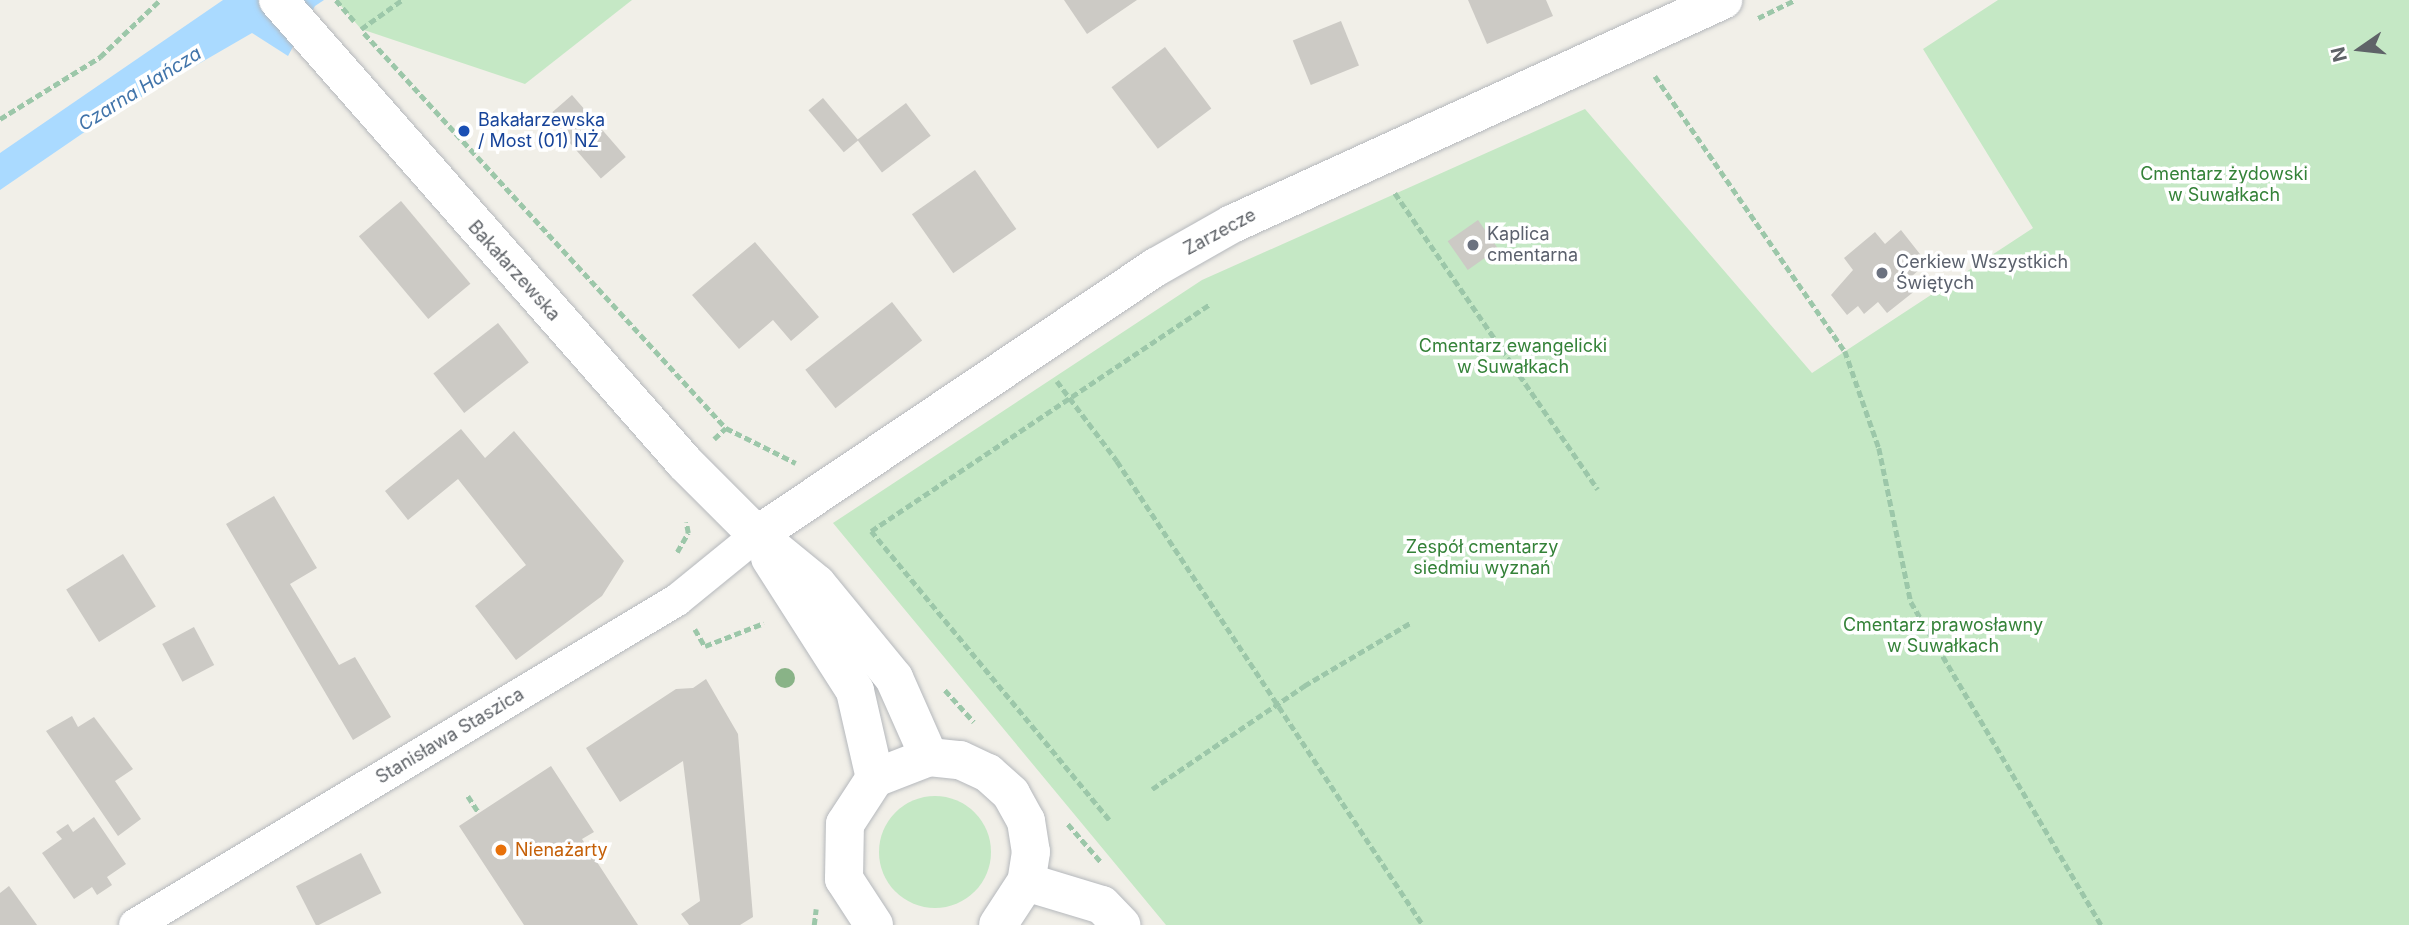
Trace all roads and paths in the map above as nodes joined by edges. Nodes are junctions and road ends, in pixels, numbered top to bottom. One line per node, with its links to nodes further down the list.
1 (160, 0): 9 (path)
2 (278, 0): 18 (street, Bakałarzewska)
3 (336, 0): 7 (path)
4 (402, 0): 7 (path)
5 (1795, 0): 6 (path)
6 (1735, 11): 17 (street, Zarzecze)
7 (361, 29): 17 (path)
8 (1650, 69): 39 (path)
9 (0, 119)
10 (1393, 185): 11 (path)
11 (1382, 190)
12 (1396, 195): 16 (path)
13 (1210, 304): 15 (path)
14 (1048, 373): 15 (path)
15 (1068, 396): 21 (path); 28 (path)
16 (1598, 489)
17 (818, 495): 18 (street, Zarzecze)
18 (757, 535): 23 (street, Bakałarzewska); 24 (street, Bakałarzewska); 33 (street, Stanisława Staszica)
19 (1410, 622): 21 (path)
20 (936, 680): 22 (path)
21 (1276, 709): 25 (path); 38 (path)
22 (982, 731)
23 (929, 757): 24 (street); 31 (street)
24 (875, 779): 35 (street)
25 (1152, 789)
26 (468, 796): 27 (path)
27 (479, 813)
28 (1109, 820)
29 (1065, 821): 30 (path)
30 (1110, 873)
31 (1026, 882): 36 (street); 37 (street)
32 (817, 902): 34 (path)
33 (135, 925)
34 (814, 925)
35 (874, 925)
36 (998, 925)
37 (1121, 925)
38 (1423, 925)
39 (2101, 925)

